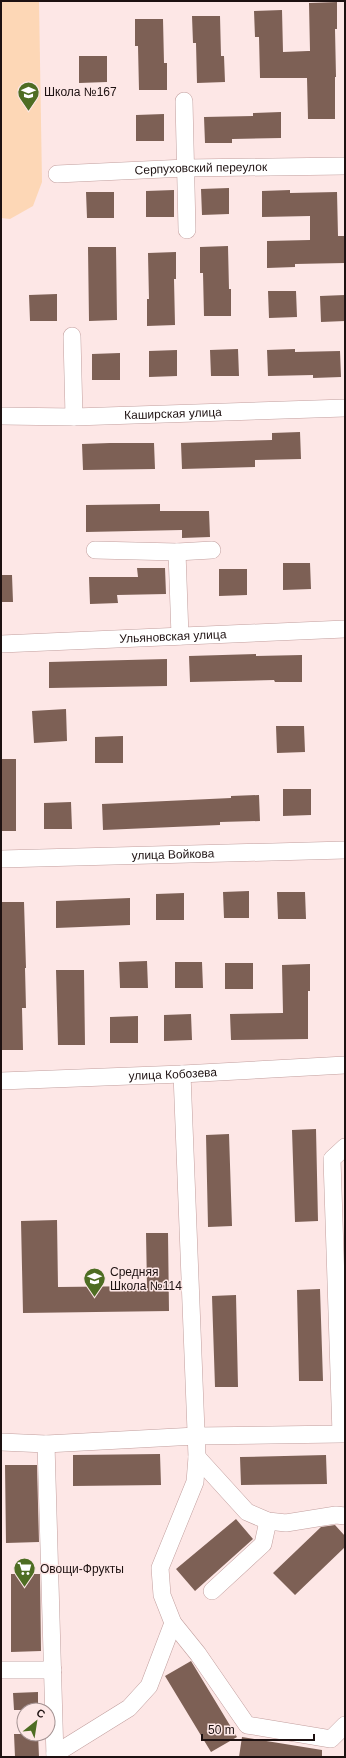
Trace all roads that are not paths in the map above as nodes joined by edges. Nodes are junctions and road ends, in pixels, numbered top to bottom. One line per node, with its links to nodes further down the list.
1 (184, 101): 3 (street)
2 (345, 166): 3 (street, Серпуховский переулок)
3 (186, 168): 4 (street, Серпуховский переулок); 5 (street)
4 (57, 174)
5 (187, 230)
6 (72, 336): 9 (street)
7 (345, 408): 9 (street, Каширская улица)
8 (1, 416): 9 (street, Каширская улица)
9 (74, 417)
10 (94, 550): 12 (street)
11 (212, 550): 12 (street)
12 (177, 552): 14 (street)
13 (345, 629): 14 (street, Ульяновская улица)
14 (180, 636): 15 (street, Ульяновская улица)
15 (1, 644)
16 (345, 850): 17 (street, улица Войкова)
17 (1, 859)
18 (345, 1065): 19 (street, улица Кобозева)
19 (182, 1074): 20 (street, улица Кобозева); 23 (street)
20 (1, 1081)
21 (345, 1147): 22 (street)
22 (342, 1348): 23 (street)
23 (196, 1436): 25 (street); 26 (street)
24 (1, 1442): 25 (street)
25 (46, 1444): 32 (street)
26 (197, 1457): 28 (street); 30 (street)
27 (345, 1516): 28 (street)
28 (268, 1521): 29 (street)
29 (212, 1591)
30 (173, 1623): 33 (street); 34 (street)
31 (1, 1670): 32 (street)
32 (53, 1670): 34 (street)
33 (345, 1725)
34 (55, 1756)

